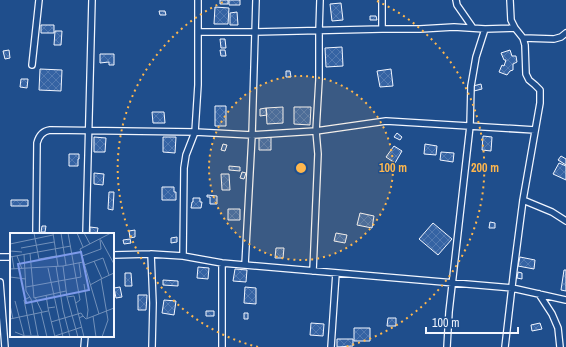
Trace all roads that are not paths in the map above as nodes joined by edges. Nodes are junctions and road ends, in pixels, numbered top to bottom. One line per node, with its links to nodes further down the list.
1 (39, 0): 18 (street)
2 (92, 0): 20 (street)
3 (198, 0): 14 (street)
4 (256, 0): 15 (street)
5 (320, 0): 13 (street)
6 (382, 0): 11 (street)
7 (456, 0): 9 (street)
8 (510, 0): 10 (street)
9 (473, 28): 11 (street); 12 (street)
10 (515, 28): 12 (street); 17 (street)
11 (382, 29): 13 (street)
12 (485, 29): 19 (street)
13 (319, 31): 15 (street); 22 (street)
14 (198, 32): 15 (street); 23 (street)
15 (255, 32): 24 (street)
16 (566, 33): 17 (street)
17 (523, 38): 21 (street)
18 (32, 65)
19 (470, 126): 21 (street); 22 (street); 37 (street)
20 (88, 130): 23 (street); 27 (street); 28 (street)
21 (535, 130): 25 (street)
22 (316, 131): 24 (street); 34 (street)
23 (195, 132): 24 (street); 31 (street)
24 (252, 135): 33 (street)
25 (523, 200): 26 (street); 38 (street)
26 (566, 221)
27 (36, 233)
28 (86, 233)
29 (151, 254): 30 (street); 31 (street); 43 (street)
30 (114, 255)
31 (183, 256): 32 (street)
32 (222, 263): 33 (street); 44 (street)
33 (245, 265): 34 (street)
34 (313, 271): 35 (street)
35 (336, 274): 37 (street); 45 (street)
36 (0, 282): 41 (street)
37 (453, 282): 38 (street); 46 (street)
38 (512, 288): 39 (street); 47 (street)
39 (539, 294): 40 (street); 48 (street)
40 (566, 300)
41 (1, 310): 42 (street)
42 (5, 347)
43 (152, 347)
44 (222, 347)
45 (331, 347)
46 (448, 347)
47 (506, 347)
48 (560, 347)

